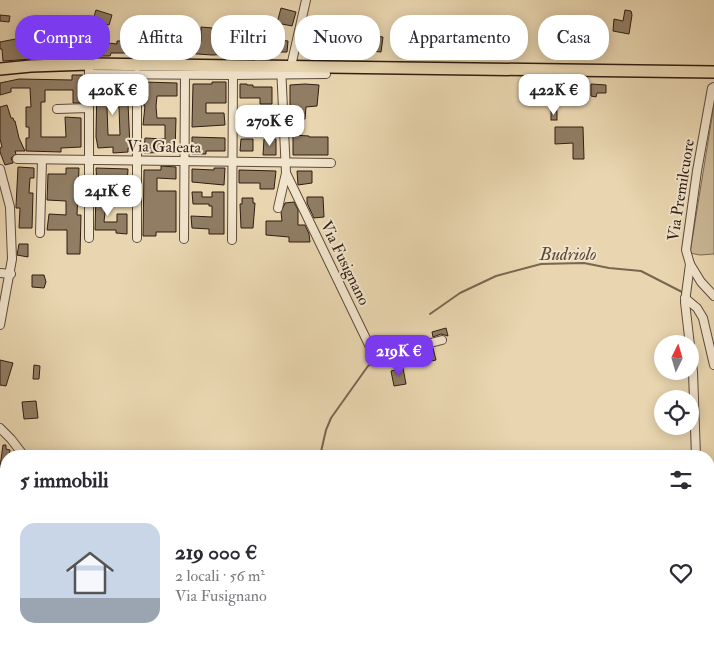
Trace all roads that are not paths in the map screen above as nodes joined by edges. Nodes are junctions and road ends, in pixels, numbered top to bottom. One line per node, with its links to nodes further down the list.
1 (306, 0): 4 (street, Via Fusignano)
2 (0, 69): 3 (main road)
3 (89, 69): 4 (main road); 6 (street); 11 (street)
4 (284, 69): 5 (main road); 7 (street); 9 (street); 19 (street, Via Fusignano)
5 (713, 72): 10 (street, Via Premilcuore)
6 (137, 74): 8 (street); 16 (street)
7 (326, 74)
8 (185, 75): 9 (street); 17 (street)
9 (233, 75): 18 (street)
10 (713, 87): 29 (street, Via Premilcuore)
11 (89, 108): 12 (street); 15 (street)
12 (57, 109)
13 (17, 159): 14 (street, Via Galeata)
14 (42, 160): 15 (street, Via Galeata); 24 (street)
15 (89, 160): 16 (street, Via Galeata); 25 (street)
16 (138, 160): 17 (street, Via Galeata); 26 (street)
17 (185, 161): 18 (street, Via Galeata); 27 (street)
18 (234, 161): 19 (street, Via Galeata); 28 (street)
19 (286, 162): 20 (street); 22 (street, Via Fusignano)
20 (331, 163)
21 (0, 169): 31 (street)
22 (286, 173): 23 (street, Via Fusignano); 35 (street, Via Fusignano)
23 (278, 208)
24 (40, 233)
25 (89, 238)
26 (137, 238)
27 (184, 239)
28 (232, 240)
29 (690, 264): 32 (street); 33 (street, Via Premilcuore)
30 (0, 273): 31 (street)
31 (10, 274): 34 (street)
32 (714, 296)
33 (685, 298): 36 (street); 39 (street, Via Premilcuore)
34 (0, 326)
35 (442, 340)
36 (714, 365)
37 (0, 428): 38 (street)
38 (19, 450)
39 (696, 450)

